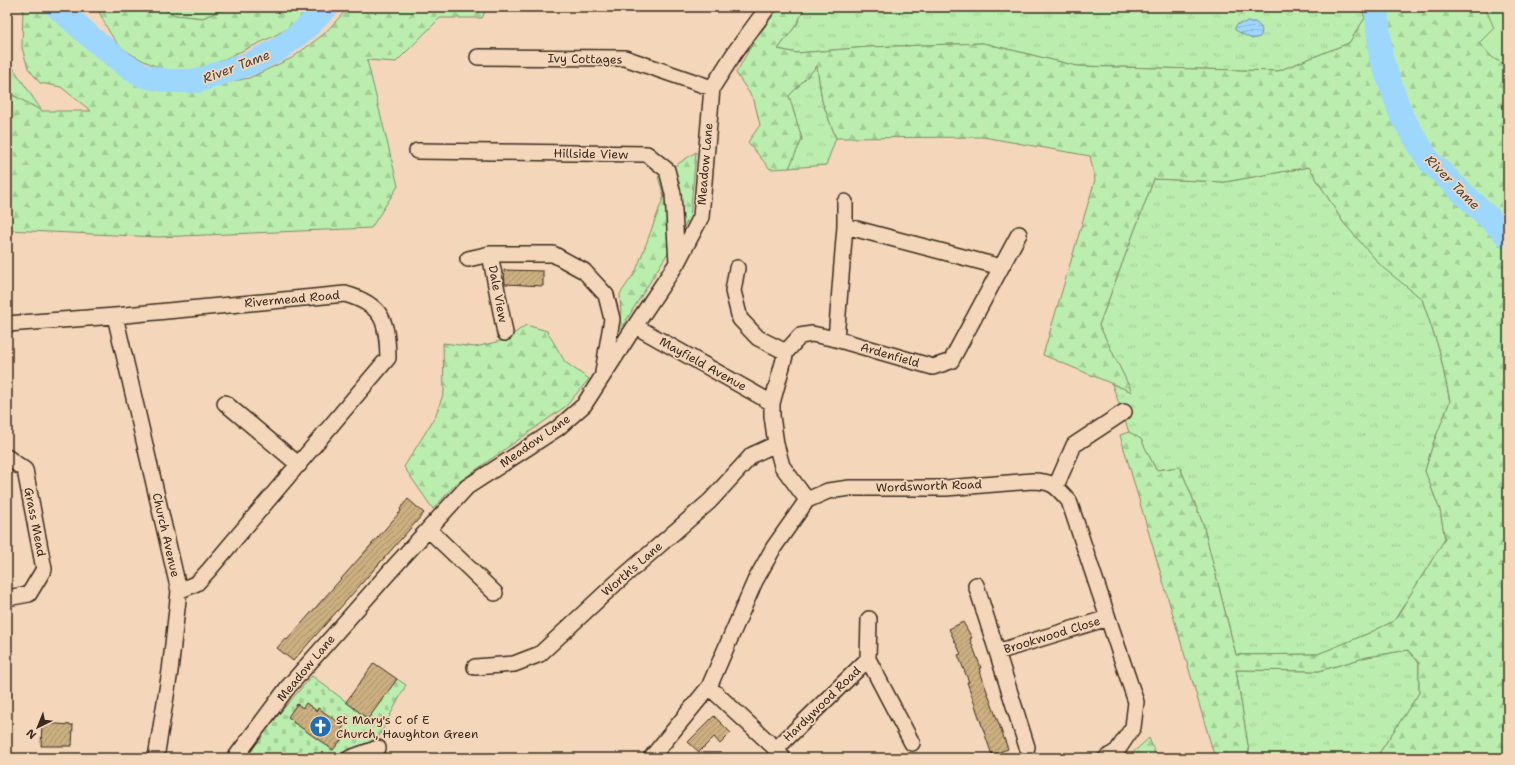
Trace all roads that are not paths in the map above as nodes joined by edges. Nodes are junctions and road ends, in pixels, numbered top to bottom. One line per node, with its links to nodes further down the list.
1 (768, 7): 3 (street, Meadow Lane)
2 (478, 57): 3 (street, Ivy Cottages)
3 (712, 88): 10 (street, Meadow Lane)
4 (417, 151): 10 (street, Hillside View)
5 (845, 202): 6 (street)
6 (845, 226): 11 (street); 17 (street)
7 (1019, 234): 11 (street, Ardenfield)
8 (490, 254): 9 (street, Dale View); 16 (street, Dale View); 19 (street, Dale View)
9 (468, 259)
10 (677, 262): 15 (street, Meadow Lane)
11 (1001, 267): 17 (street, Ardenfield)
12 (737, 268): 18 (street)
13 (115, 316): 14 (street, Rivermead Road); 25 (street, Rivermead Road); 30 (street, Church Avenue)
14 (7, 324)
15 (635, 326): 19 (street, Meadow Lane); 21 (street, Mayfield Avenue)
16 (505, 333)
17 (836, 339): 18 (street, Ardenfield)
18 (786, 352): 21 (street)
19 (604, 375): 28 (street, Meadow Lane)
20 (225, 403): 25 (street)
21 (772, 403): 23 (street)
22 (1124, 412): 26 (street)
23 (776, 444): 27 (street); 37 (street, Worth's Lane)
24 (7, 457): 32 (street, Grass Mead)
25 (299, 464): 30 (street, Rivermead Road)
26 (1056, 486): 27 (street, Wordsworth Road); 33 (street)
27 (807, 500): 38 (street)
28 (429, 530): 31 (street); 44 (street, Meadow Lane)
29 (976, 584): 35 (street, Brookwood Close)
30 (179, 591): 43 (street, Church Avenue)
31 (495, 593)
32 (7, 598)
33 (1108, 618): 35 (street, Brookwood Close); 47 (street)
34 (870, 620): 36 (street, Hardywood Road)
35 (997, 652): 40 (street, Brookwood Close)
36 (868, 659): 39 (street, Hardywood Road); 42 (street, Hardywood Road)
37 (475, 667)
38 (709, 687): 42 (street); 46 (street)
39 (912, 743)
40 (1027, 747)
41 (378, 748): 45 (street)
42 (780, 754)
43 (156, 758)
44 (235, 758)
45 (350, 758)
46 (652, 758)
47 (1106, 758)

